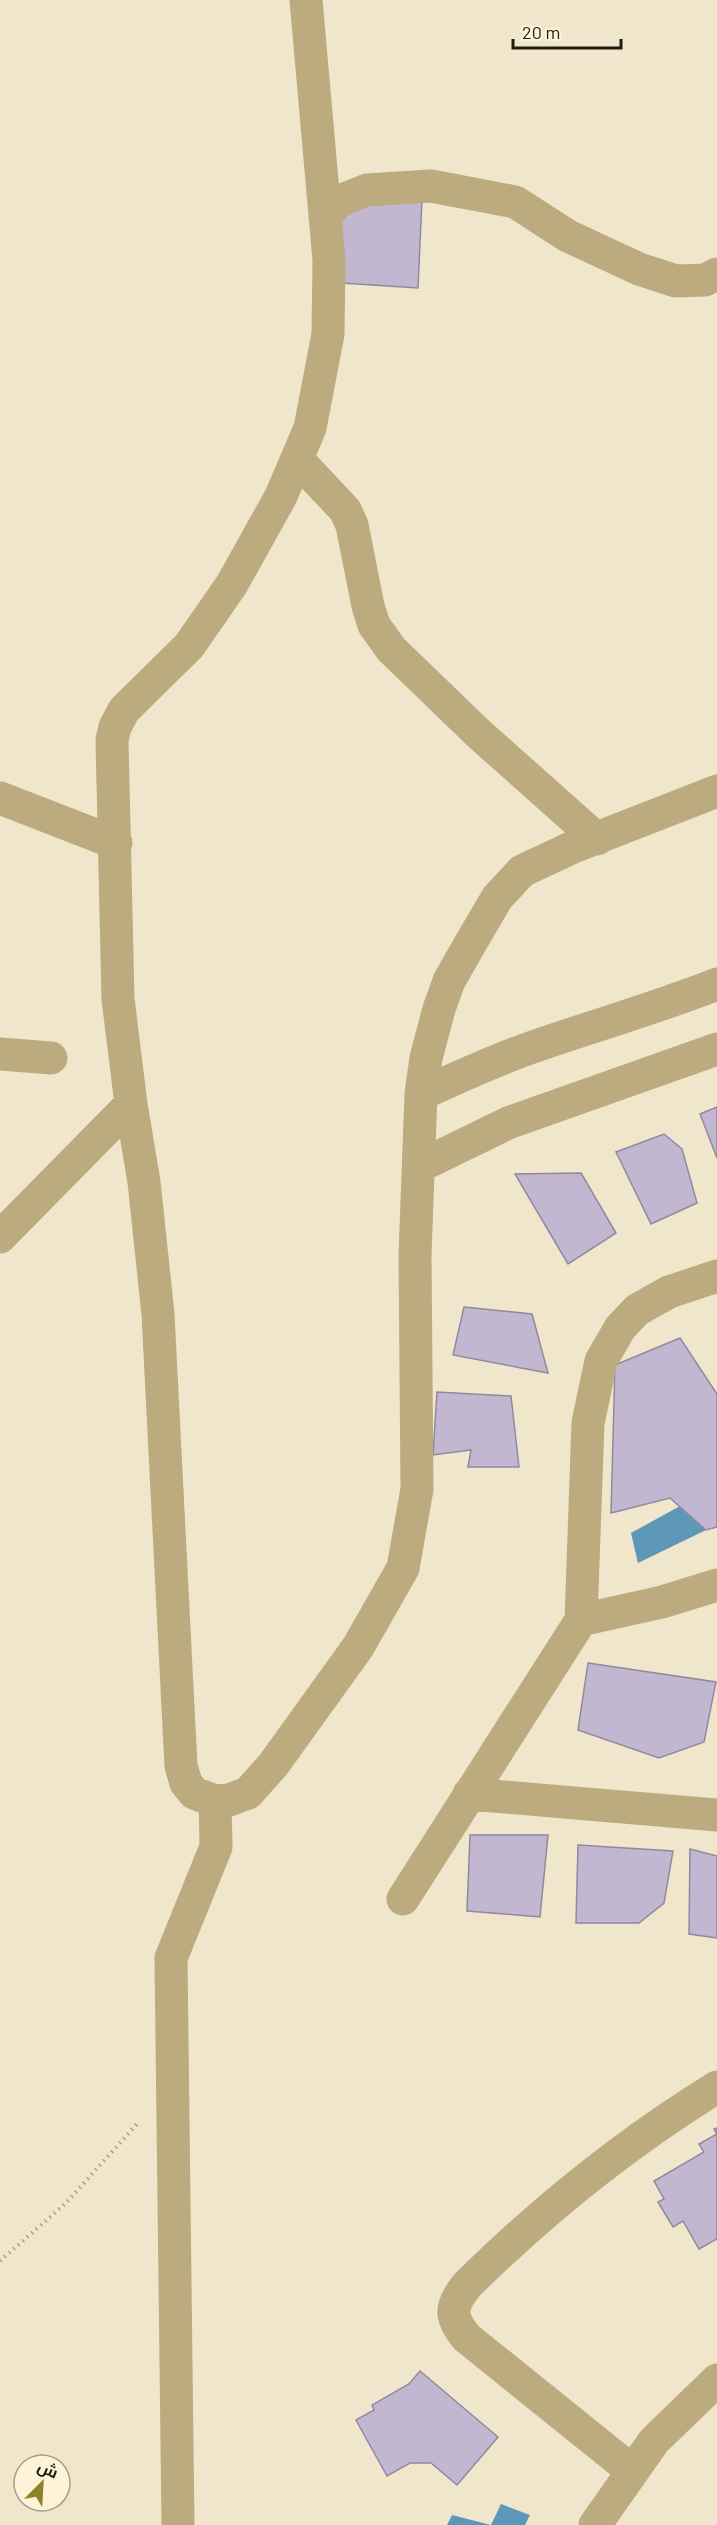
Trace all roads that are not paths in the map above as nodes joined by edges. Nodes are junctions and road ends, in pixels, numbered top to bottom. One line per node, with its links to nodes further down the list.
1 (306, 0): 2 (street)
2 (325, 217): 3 (street); 4 (street)
3 (717, 274)
4 (297, 459): 7 (street); 8 (street)
5 (717, 791): 7 (street)
6 (0, 798): 8 (street)
7 (597, 839): 13 (street)
8 (116, 843): 14 (street)
9 (717, 984): 13 (street)
10 (717, 1049): 15 (street)
11 (0, 1054): 12 (street)
12 (51, 1058)
13 (421, 1094): 15 (street)
14 (131, 1104): 16 (street); 21 (street)
15 (420, 1166): 21 (street)
16 (0, 1237)
17 (717, 1276): 19 (street)
18 (717, 1585): 19 (street)
19 (581, 1620): 20 (street)
20 (469, 1794): 22 (street); 23 (street)
21 (215, 1801): 27 (street)
22 (717, 1815)
23 (403, 1899)
24 (717, 2087): 26 (street)
25 (717, 2380): 26 (street)
26 (632, 2470): 28 (street)
27 (178, 2525)
28 (595, 2525)

